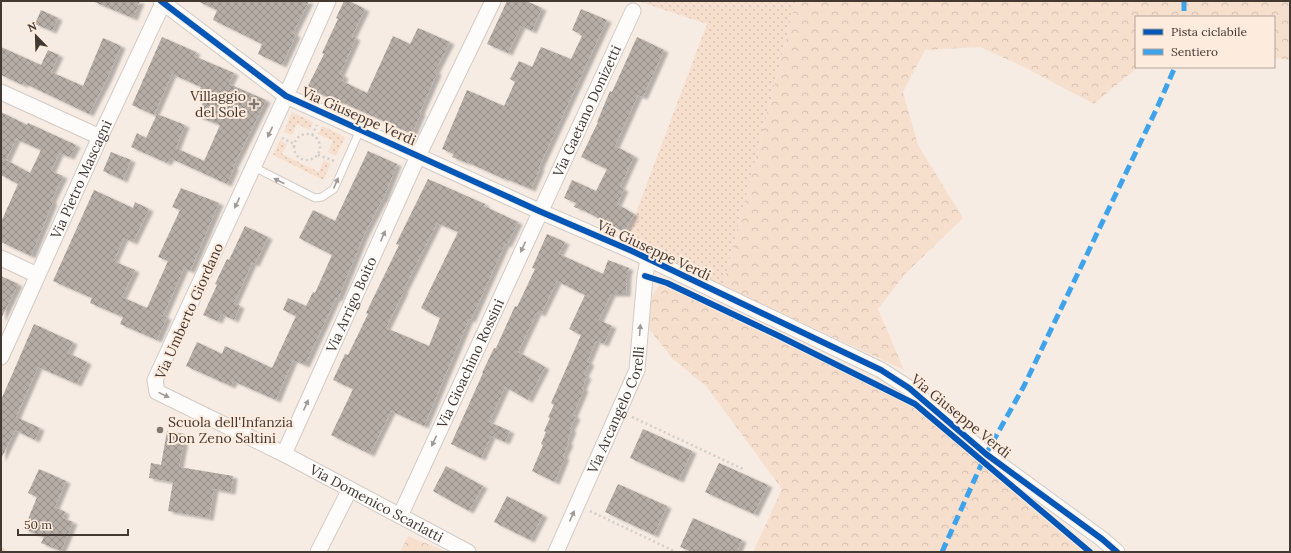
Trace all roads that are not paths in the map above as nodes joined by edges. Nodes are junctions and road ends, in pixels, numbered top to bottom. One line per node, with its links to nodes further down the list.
1 (328, 1): 6 (street)
2 (493, 1): 9 (street, Via Arrigo Boito)
3 (163, 2): 6 (street, Via Giuseppe Verdi); 8 (street, Via Pietro Mascagni)
4 (633, 11): 11 (street, Via Gaetano Donizetti)
5 (1, 92): 8 (street)
6 (286, 96): 7 (street, Via Giuseppe Verdi); 10 (street, one-way to 10)
7 (360, 130): 9 (street, Via Giuseppe Verdi); 10 (lane)
8 (100, 137): 14 (street, Via Pietro Mascagni)
9 (418, 156): 11 (street, Via Giuseppe Verdi); 16 (street, Via Arrigo Boito, one-way to 9)
10 (254, 167): 16 (street, Via Umberto Giordano, one-way to 16)
11 (539, 211): 13 (street, Via Giuseppe Verdi); 18 (street, Via Gioachino Rossini, one-way to 18)
12 (1, 258): 14 (street)
13 (648, 260): 21 (street, Via Arcangelo Corelli, one-way to 13); 22 (street, Via Giuseppe Verdi)
14 (37, 275): 15 (street, Via Pietro Mascagni)
15 (1, 357)
16 (284, 454): 17 (street, Via Domenico Scarlatti)
17 (350, 489): 18 (street, Via Domenico Scarlatti); 19 (street)
18 (400, 516): 20 (street, Via Domenico Scarlatti)
19 (318, 552)
20 (468, 552)
21 (556, 552)
22 (1117, 552)

